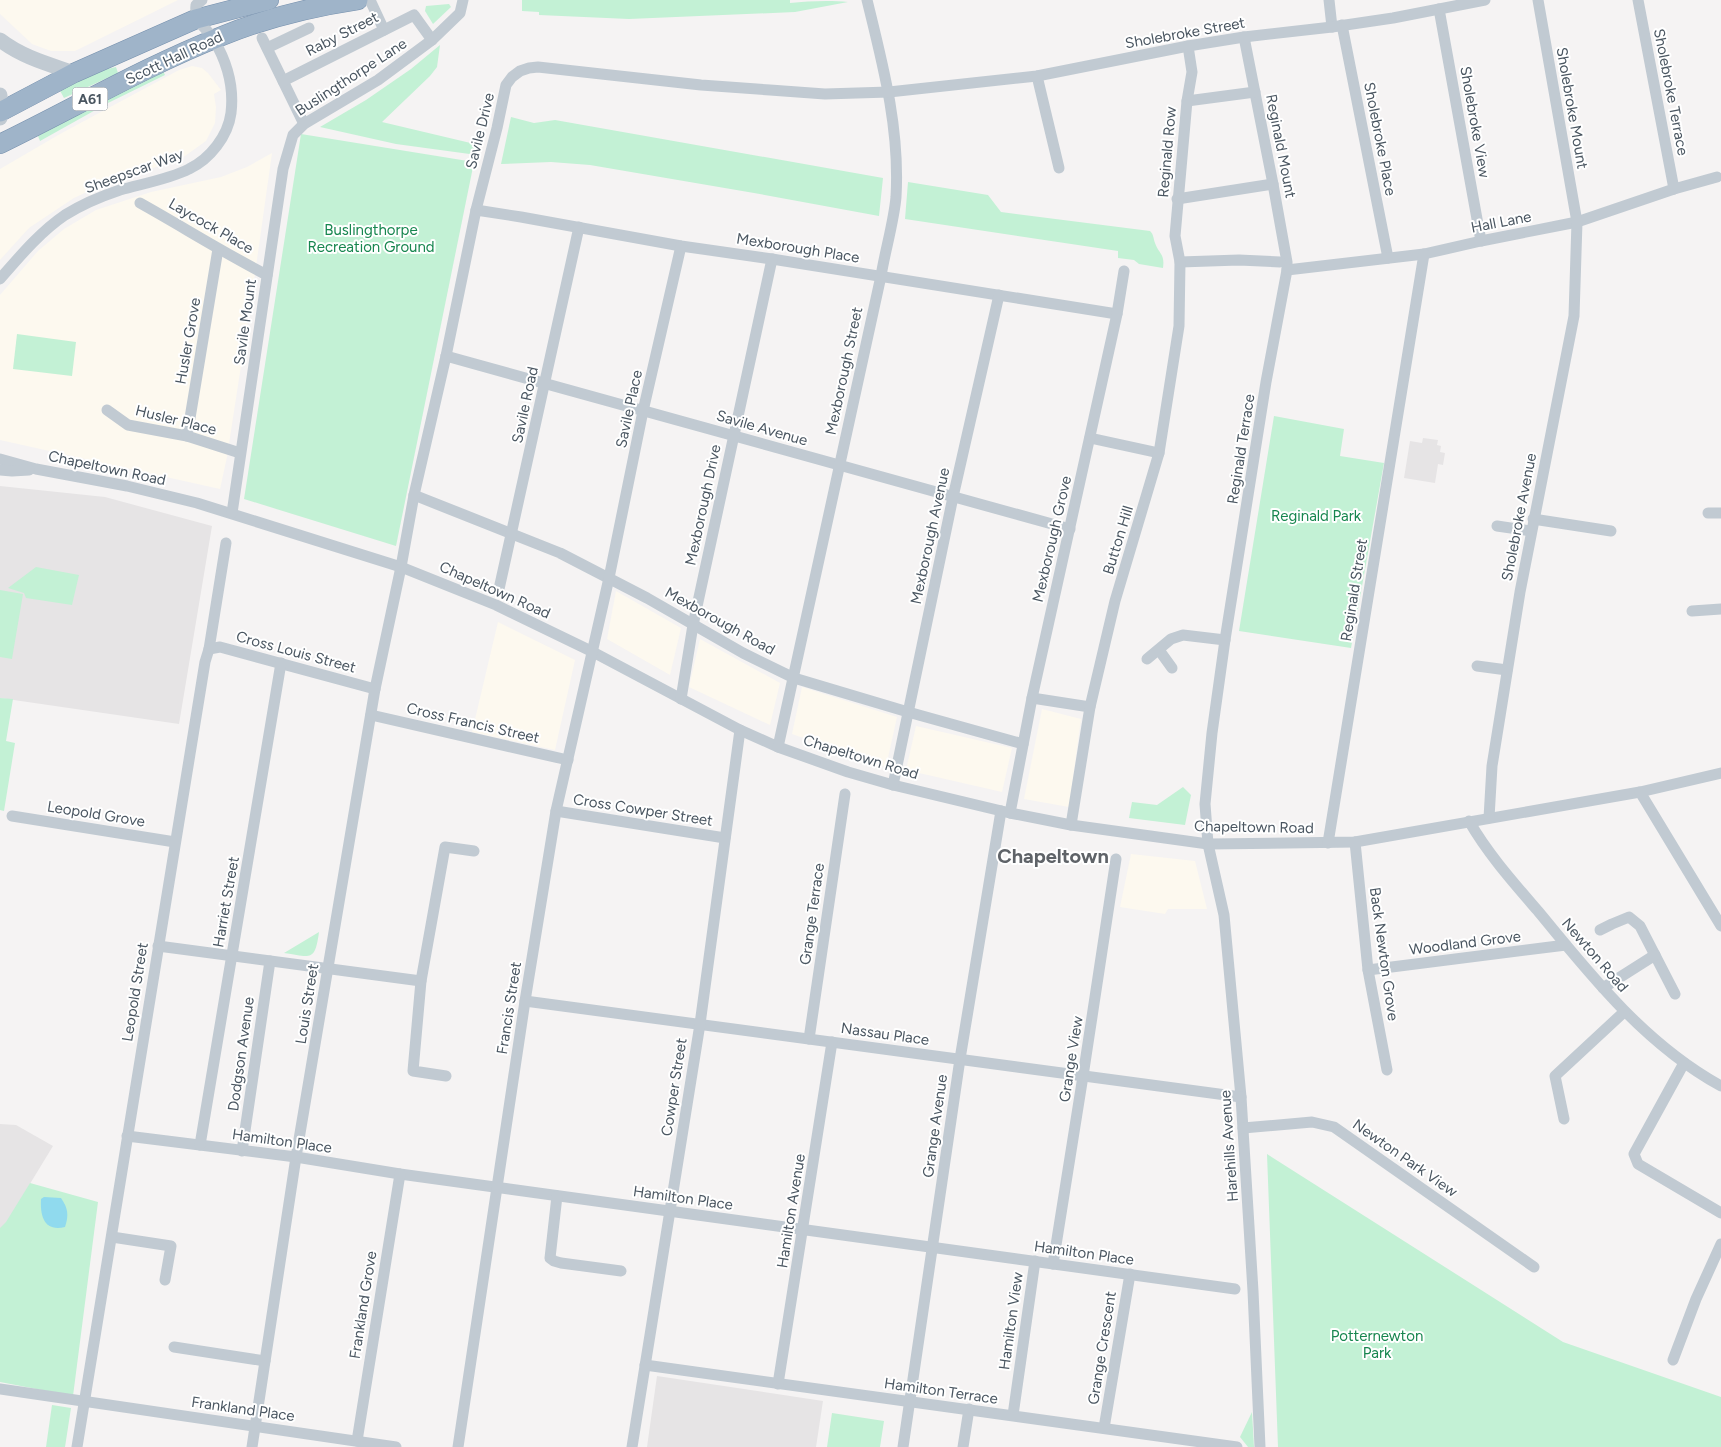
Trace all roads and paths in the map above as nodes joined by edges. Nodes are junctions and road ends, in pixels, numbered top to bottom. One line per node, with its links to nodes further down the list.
1 (202, 0): 12 (street)
2 (269, 0): 12 (highway, Scott Hall Road / A61)
3 (358, 0): 17 (highway, Scott Hall Road / A61)
4 (370, 0): 15 (street)
5 (463, 0): 19 (street, Buslingthorpe Lane)
6 (867, 0): 24 (street, Mexborough Street)
7 (1328, 0): 13 (street, Sholebroke Place)
8 (1485, 0): 11 (street, Sholebroke Street)
9 (1538, 0): 38 (street, Sholebroke Mount)
10 (1638, 0): 34 (street, Sholebroke Terrace)
11 (1439, 9): 13 (street, Sholebroke Street); 40 (street, Sholebroke View)
12 (196, 19): 17 (street, Sheepscar Way); 21 (highway, Scott Hall Road / A61)
13 (1337, 26): 16 (street, Sholebroke Street); 44 (street, Sholebroke Place)
14 (310, 28): 23 (street)
15 (384, 30): 19 (street, Raby Street); 23 (street, Raby Street)
16 (1244, 37): 20 (street, Sholebroke Street); 25 (street, Reginald Mount)
17 (214, 39): 30 (highway, Scott Hall Road / A61); 51 (street, Sheepscar Way)
18 (0, 40): 21 (street)
19 (432, 40): 28 (street, Buslingthorpe Lane)
20 (1188, 46): 22 (street, Sholebroke Street); 26 (street, Reginald Row)
21 (74, 73): 27 (highway, Scott Hall Road / A61)
22 (1038, 76): 24 (street, Sholebroke Street); 31 (street)
23 (283, 80): 28 (street)
24 (889, 92): 37 (street, Savile Drive); 50 (street, Mexborough Street)
25 (1255, 92): 26 (street); 33 (street, Reginald Mount)
26 (1187, 101): 35 (street, Reginald Row)
27 (0, 109)
28 (304, 124): 29 (street, Buslingthorpe Lane)
29 (293, 135): 49 (street, Savile Mount)
30 (0, 144)
31 (1059, 168)
32 (1717, 176): 34 (street, Hall Lane)
33 (1273, 184): 35 (street); 47 (street, Reginald Mount)
34 (1674, 189): 38 (street, Hall Lane)
35 (1177, 199): 46 (street, Reginald Row)
36 (140, 203): 42 (street, Laycock Place)
37 (476, 210): 39 (street, Mexborough Place); 54 (street, Savile Drive)
38 (1577, 222): 40 (street, Hall Lane); 72 (street, Sholebroke Avenue)
39 (579, 227): 41 (street, Mexborough Place); 55 (street, Savile Road)
40 (1482, 241): 43 (street, Hall Lane)
41 (681, 246): 45 (street, Mexborough Place); 57 (street, Savile Place)
42 (218, 249): 49 (street, Laycock Place); 58 (street, Husler Grove)
43 (1424, 254): 44 (street, Hall Lane); 118 (street, Reginald Street)
44 (1388, 258): 47 (street, Hall Lane)
45 (772, 259): 50 (street, Mexborough Place); 59 (street, Mexborough Drive)
46 (1180, 262): 47 (street, Hall Lane); 62 (street, Button Hill)
47 (1284, 265): 85 (street, Reginald Terrace)
48 (1124, 271): 53 (street, Mexborough Grove)
49 (267, 275): 61 (street, Savile Mount)
50 (881, 276): 52 (street, Mexborough Place); 64 (street, Mexborough Street)
51 (0, 279)
52 (999, 295): 53 (street, Mexborough Place); 68 (street, Mexborough Avenue)
53 (1117, 314): 60 (street, Mexborough Grove)
54 (446, 356): 55 (street, Savile Avenue); 67 (street, Savile Drive)
55 (544, 384): 57 (street, Savile Avenue); 77 (street, Savile Road)
56 (107, 410): 58 (street, Husler Place)
57 (643, 411): 59 (street, Savile Avenue); 80 (street, Savile Place)
58 (187, 436): 61 (street, Husler Place)
59 (733, 437): 64 (street, Savile Avenue); 84 (street, Mexborough Drive)
60 (1090, 438): 62 (street); 74 (street, Mexborough Grove)
61 (240, 453): 70 (street, Savile Mount)
62 (1159, 453): 98 (street, Button Hill)
63 (0, 458): 65 (street, Chapeltown Road)
64 (839, 465): 68 (street, Savile Avenue); 94 (street, Mexborough Street)
65 (36, 469): 66 (street, Chapeltown Road); 70 (street, Chapeltown Road)
66 (0, 470)
67 (414, 495): 77 (street, Mexborough Road); 79 (street, Savile Drive)
68 (953, 497): 74 (street, Savile Avenue); 99 (street, Mexborough Avenue)
69 (1721, 512): 71 (street)
70 (232, 513): 79 (street, Chapeltown Road)
71 (1708, 514)
72 (1533, 520): 75 (street, Sholebroke Avenue); 76 (street)
73 (1497, 526): 75 (street)
74 (1070, 529): 96 (street, Mexborough Grove)
75 (1530, 531): 93 (street, Sholebroke Avenue)
76 (1611, 531)
77 (513, 533): 80 (street, Mexborough Road); 81 (street, Savile Road)
78 (226, 544): 86 (street, Leopold Street)
79 (401, 567): 81 (street, Chapeltown Road); 95 (street, Louis Street)
80 (608, 578): 84 (street, Mexborough Road); 88 (street, Francis Street)
81 (498, 596): 88 (street, Chapeltown Road)
82 (1721, 609): 83 (street)
83 (1692, 611)
84 (693, 625): 94 (street, Mexborough Road); 97 (street, Mexborough Drive)
85 (1226, 640): 87 (street); 119 (street, Reginald Terrace)
86 (209, 649): 90 (street, Cross Louis Street); 116 (street, Leopold Street)
87 (1159, 650): 89 (street); 92 (street)
88 (591, 651): 97 (street, Chapeltown Road); 104 (street, Francis Street)
89 (1147, 659)
90 (281, 663): 95 (street, Cross Louis Street); 127 (street, Harriet Street)
91 (1477, 666): 93 (street)
92 (1172, 668)
93 (1507, 670): 112 (street, Sholebroke Avenue)
94 (794, 678): 99 (street, Mexborough Road); 103 (street, Mexborough Street)
95 (375, 689): 100 (street, Louis Street)
96 (1032, 698): 98 (street); 102 (street, Mexborough Grove)
97 (680, 700): 101 (street, Chapeltown Road)
98 (1090, 707): 114 (street, Button Hill)
99 (908, 712): 102 (street, Mexborough Road); 106 (street, Mexborough Avenue)
100 (371, 715): 104 (street, Cross Francis Street); 129 (street, Louis Street)
101 (740, 730): 103 (street, Chapeltown Road); 115 (street, Cowper Street)
102 (1023, 744): 110 (street, Mexborough Grove)
103 (778, 747): 106 (street, Chapeltown Road)
104 (568, 760): 109 (street, Francis Street)
105 (1721, 773): 107 (street, Chapeltown Road)
106 (893, 785): 110 (street, Chapeltown Road)
107 (1640, 792): 112 (street, Chapeltown Road); 122 (street)
108 (845, 794): 137 (street, Grange Terrace)
109 (556, 810): 115 (street, Cross Cowper Street); 134 (street, Francis Street)
110 (1005, 812): 114 (street, Chapeltown Road); 139 (street, Grange Avenue)
111 (12, 816): 116 (street, Leopold Grove)
112 (1489, 818): 113 (street, Chapeltown Road)
113 (1469, 821): 117 (street, Chapeltown Road); 124 (street, Newton Road)
114 (1071, 825): 119 (street, Chapeltown Road)
115 (725, 838): 136 (street, Cowper Street)
116 (175, 842): 125 (street, Leopold Street)
117 (1355, 842): 118 (street, Chapeltown Road); 130 (street, Back Newton Grove)
118 (1328, 843): 119 (street, Chapeltown Road)
119 (1208, 844): 145 (street, Harehills Avenue)
120 (474, 851): 131 (street)
121 (1116, 859): 143 (street, Grange View)
122 (1721, 926)
123 (1600, 930): 126 (street)
124 (1566, 945): 130 (street, Woodland Grove); 132 (street, Newton Road)
125 (158, 946): 127 (street); 148 (street, Leopold Street)
126 (1656, 955): 132 (street); 133 (street)
127 (232, 956): 128 (street); 149 (street, Harriet Street)
128 (270, 961): 129 (street); 150 (street, Dodgson Avenue)
129 (328, 968): 131 (street); 151 (street, Louis Street)
130 (1368, 970): 141 (street, Back Newton Grove)
131 (421, 981): 142 (street)
132 (1603, 988): 135 (street, Newton Road)
133 (1675, 994)
134 (525, 1001): 136 (street, Nassau Place); 153 (street, Francis Street)
135 (1624, 1012): 140 (street, Newton Road); 146 (street)
136 (700, 1024): 137 (street, Nassau Place); 155 (street, Cowper Street)
137 (809, 1039): 138 (street, Nassau Place)
138 (832, 1042): 139 (street, Nassau Place); 157 (street, Hamilton Avenue)
139 (960, 1059): 143 (street, Nassau Place); 160 (street, Grange Avenue)
140 (1684, 1063): 144 (street, Newton Road); 156 (street)
141 (1387, 1070)
142 (446, 1076)
143 (1084, 1076): 145 (street, Nassau Place); 162 (street, Grange View)
144 (1721, 1086)
145 (1241, 1097): 147 (street, Harehills Avenue)
146 (1564, 1118)
147 (1243, 1128): 163 (street, Newton Park View); 189 (street, Harehills Avenue)
148 (126, 1136): 149 (street, Hamilton Place); 158 (street, Leopold Street)
149 (200, 1145): 150 (street, Hamilton Place)
150 (242, 1151): 151 (street, Hamilton Place)
151 (296, 1157): 152 (street, Hamilton Place); 170 (street, Louis Street)
152 (400, 1174): 153 (street, Hamilton Place); 180 (street, Frankland Grove)
153 (497, 1188): 154 (street, Hamilton Place); 185 (street, Francis Street)
154 (557, 1196): 155 (street, Hamilton Place); 164 (street)
155 (670, 1211): 157 (street, Hamilton Place); 171 (street, Cowper Street)
156 (1721, 1213)
157 (803, 1229): 160 (street, Hamilton Place); 172 (street, Hamilton Avenue)
158 (112, 1237): 166 (street); 174 (street, Leopold Street)
159 (1721, 1244): 169 (street)
160 (932, 1247): 161 (street, Hamilton Place); 175 (street, Grange Avenue)
161 (1035, 1261): 162 (street, Hamilton Place); 177 (street, Hamilton View)
162 (1053, 1264): 165 (street, Hamilton Place)
163 (1534, 1267)
164 (621, 1271)
165 (1130, 1274): 167 (street, Hamilton Place); 179 (street, Grange Crescent)
166 (165, 1280)
167 (1235, 1288)
168 (174, 1347): 170 (street)
169 (1673, 1360)
170 (265, 1361): 178 (street, Louis Street)
171 (645, 1365): 172 (street, Hamilton Terrace); 186 (street, Cowper Street)
172 (778, 1384): 175 (street, Hamilton Terrace)
173 (0, 1389): 174 (street, Frankland Place)
174 (85, 1401): 178 (street, Frankland Place); 182 (street, Leopold Street)
175 (909, 1401): 176 (street, Hamilton Terrace); 187 (street, Grange Avenue)
176 (968, 1409): 177 (street, Hamilton Terrace); 188 (street)
177 (1013, 1416): 179 (street, Hamilton Terrace)
178 (255, 1426): 180 (street, Frankland Place); 183 (street, Louis Street)
179 (1104, 1428): 181 (street, Hamilton Terrace)
180 (357, 1441): 184 (street, Frankland Place)
181 (1235, 1446)
182 (77, 1447)
183 (252, 1447)
184 (396, 1447)
185 (458, 1447)
186 (632, 1447)
187 (903, 1447)
188 (963, 1447)
189 (1260, 1447)

